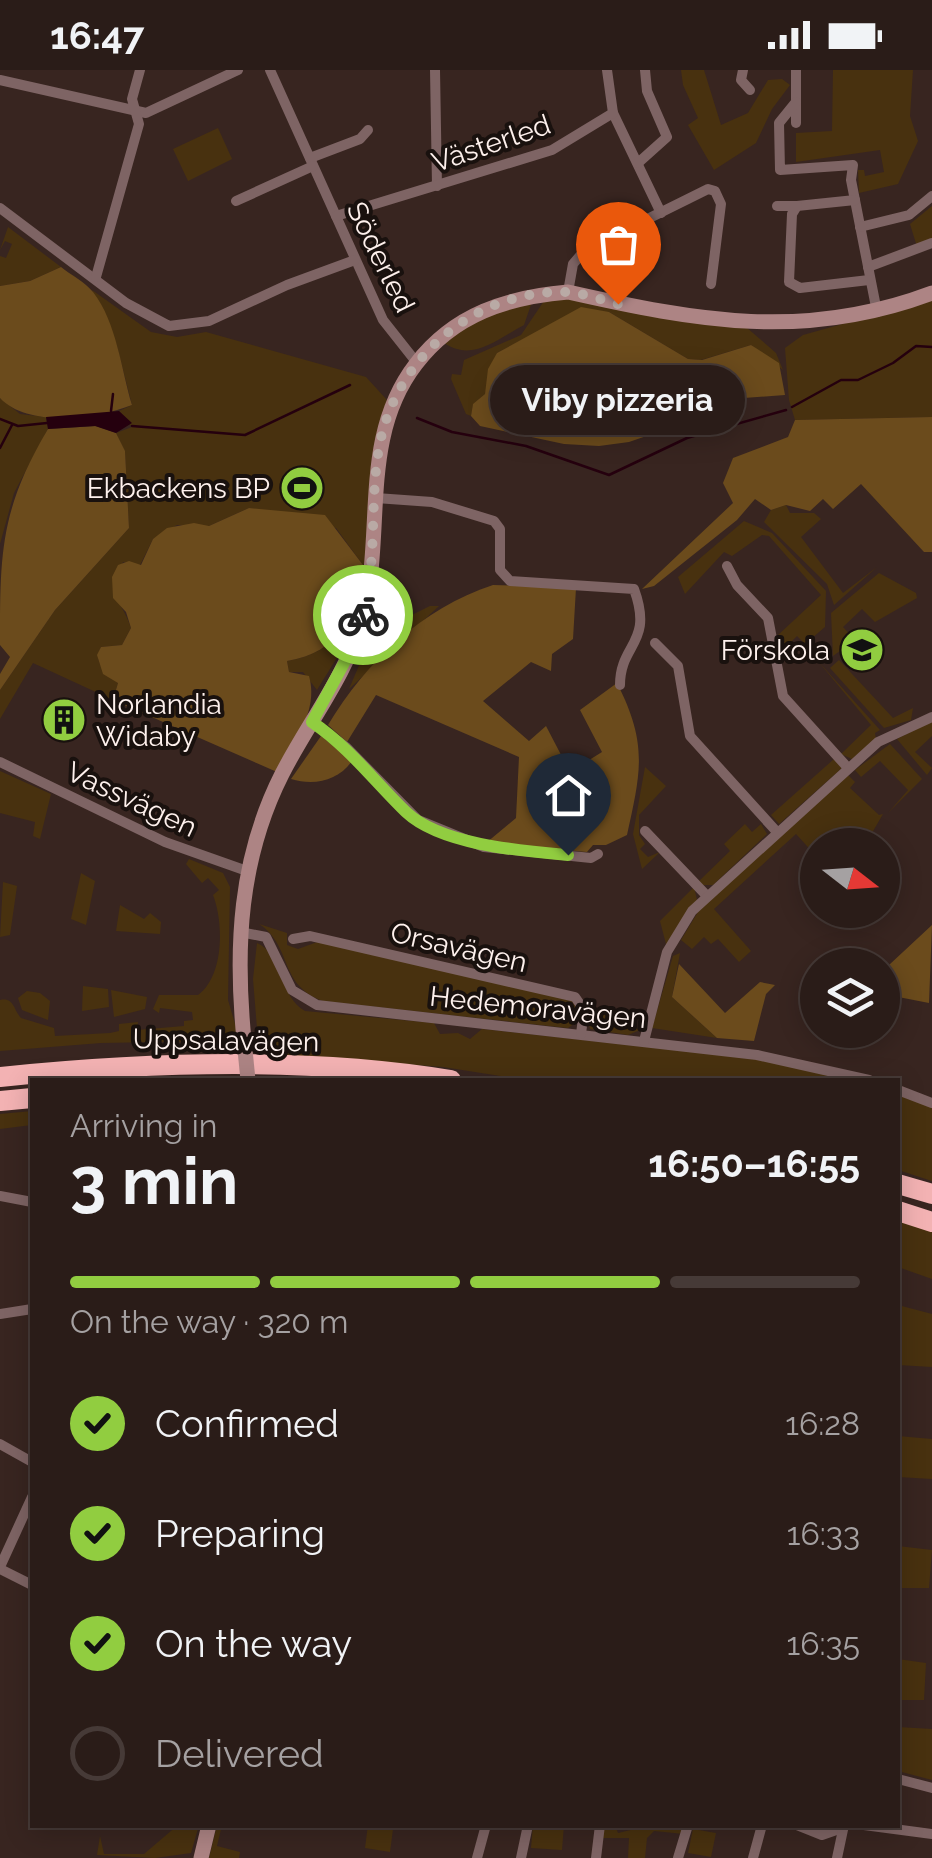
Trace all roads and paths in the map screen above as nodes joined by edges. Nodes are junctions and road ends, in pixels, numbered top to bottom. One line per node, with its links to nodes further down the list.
1 (140, 70): 13 (street)
2 (238, 70): 13 (street)
3 (270, 70): 16 (street, Söderled)
4 (435, 70): 18 (street)
5 (607, 70): 12 (street)
6 (645, 70): 17 (street)
7 (743, 70): 10 (street)
8 (796, 70): 11 (street)
9 (0, 80): 13 (street)
10 (750, 90)
11 (796, 102): 14 (street); 20 (street)
12 (613, 112): 17 (street); 18 (street, Västerled)
13 (135, 113): 31 (street)
14 (796, 123)
15 (368, 130): 16 (street)
16 (311, 162): 21 (street); 26 (street, Söderled)
17 (638, 163): 25 (street)
18 (437, 186): 26 (street, Västerled)
19 (932, 196): 27 (street)
20 (854, 200): 23 (street); 27 (street)
21 (236, 201)
22 (777, 206): 23 (street)
23 (797, 206): 32 (street)
24 (0, 208): 31 (street)
25 (661, 212): 33 (street); 34 (street)
26 (336, 216): 29 (street, Söderled)
27 (860, 227): 30 (street)
28 (932, 243): 30 (street)
29 (355, 260): 31 (street); 37 (street, Söderled)
30 (868, 267): 32 (street)
31 (96, 278)
32 (870, 280): 36 (street)
33 (711, 284)
34 (568, 292): 36 (street); 37 (street)
35 (932, 293): 36 (street)
36 (877, 312)
37 (417, 362): 38 (street)
38 (376, 498): 41 (street); 43 (street)
39 (728, 566): 45 (street)
40 (655, 643): 47 (street)
41 (620, 685)
42 (932, 717): 45 (street)
43 (312, 722): 48 (street); 49 (street)
44 (0, 762): 49 (street, Vassvägen)
45 (848, 768): 47 (street)
46 (645, 832): 50 (street)
47 (777, 832): 50 (street)
48 (598, 854)
49 (247, 872): 51 (street)
50 (706, 896): 54 (street)
51 (238, 932): 53 (street, Hedemoravägen); 56 (street, bridge)
52 (293, 939): 53 (street, Orsavägen)
53 (581, 1034): 54 (street, Hedemoravägen)
54 (644, 1041): 58 (street, Hedemoravägen)
55 (0, 1078): 57 (highway, Uppsalavägen)
56 (248, 1078)
57 (419, 1078)
58 (860, 1078)
59 (900, 1091): 62 (street)
60 (30, 1098): 61 (highway)
61 (0, 1101)
62 (932, 1102)
63 (900, 1185): 64 (highway)
64 (932, 1194)
65 (0, 1196): 66 (street)
66 (30, 1202)
67 (900, 1211): 68 (highway)
68 (932, 1222)
69 (30, 1309): 70 (street)
70 (0, 1314)
71 (0, 1444): 72 (street)
72 (30, 1461)
73 (30, 1501): 74 (street)
74 (0, 1568): 75 (street)
75 (30, 1584)
76 (900, 1780): 77 (street)
77 (932, 1788)
78 (209, 1828): 89 (street)
79 (485, 1828): 90 (street)
80 (527, 1828): 91 (street)
81 (600, 1828): 92 (street)
82 (687, 1828): 93 (street)
83 (761, 1828): 94 (street)
84 (804, 1828): 85 (street)
85 (840, 1828)
86 (843, 1828): 95 (street)
87 (887, 1828): 88 (street)
88 (932, 1834)
89 (201, 1858)
90 (476, 1858)
91 (521, 1858)
92 (596, 1858)
93 (678, 1858)
94 (753, 1858)
95 (837, 1858)

